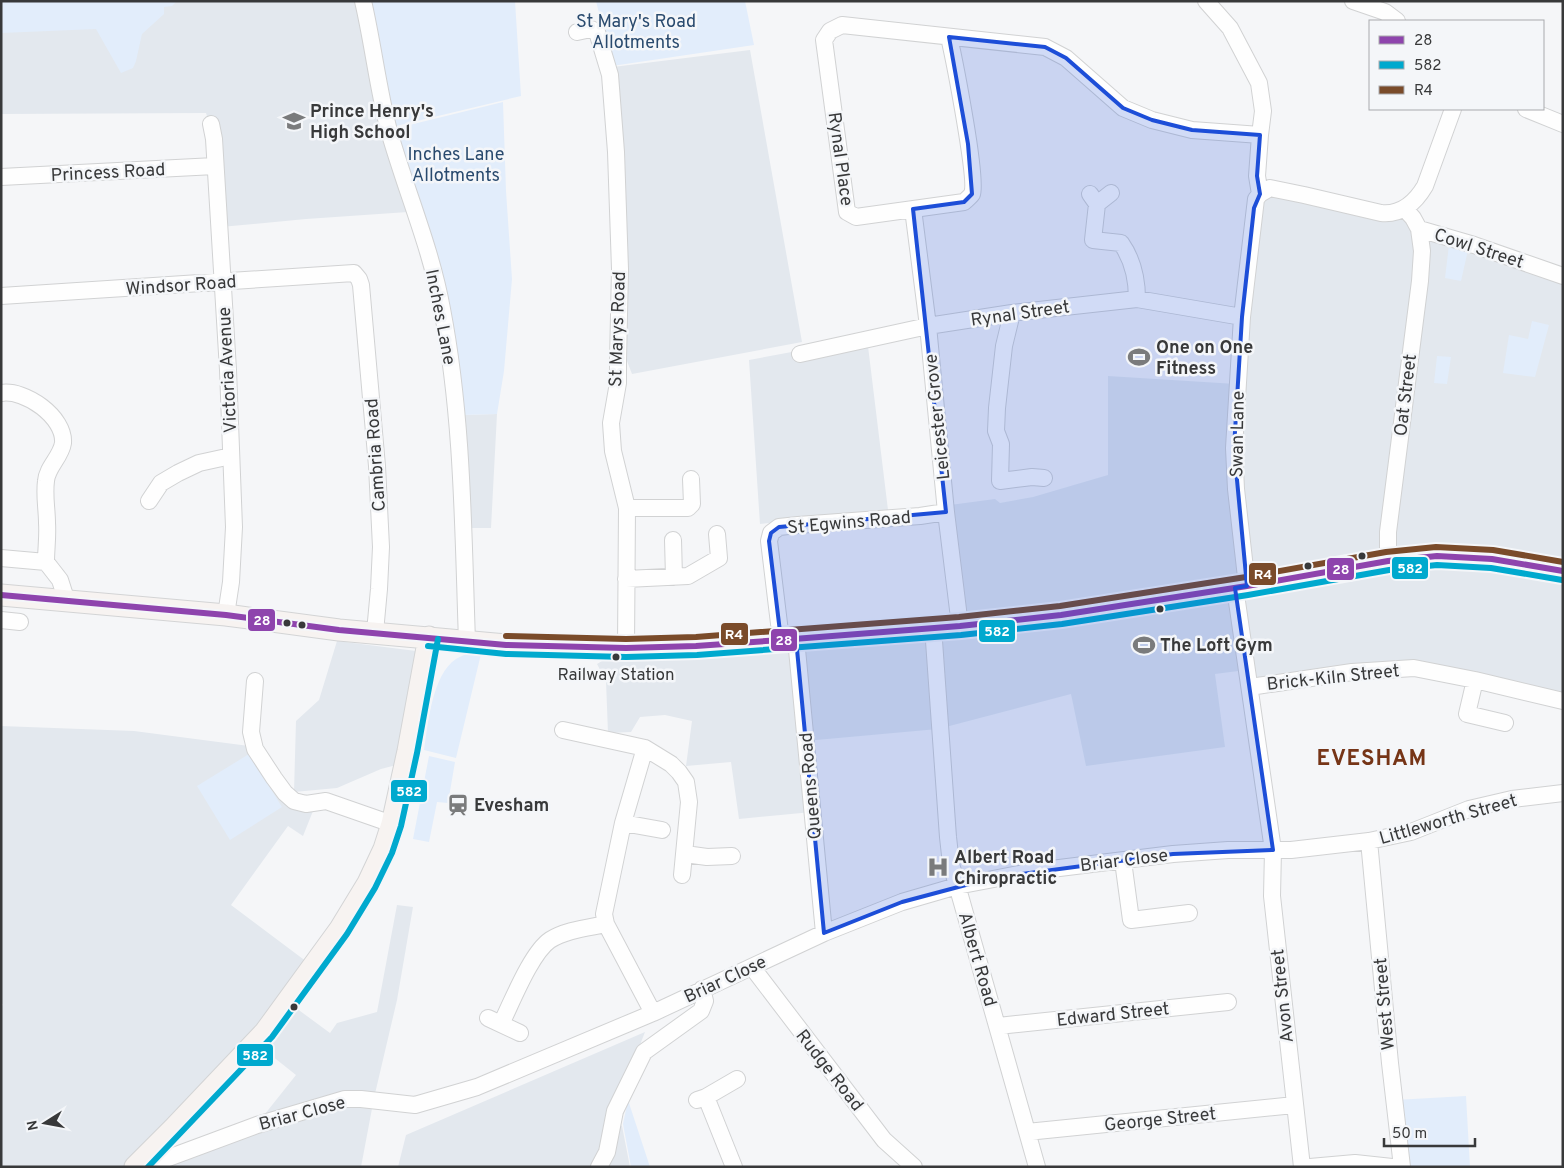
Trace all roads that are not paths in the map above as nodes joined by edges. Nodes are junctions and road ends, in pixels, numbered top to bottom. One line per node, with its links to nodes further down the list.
1 (363, 1): 54 (street, Inches Lane)
2 (1206, 1): 11 (street)
3 (1353, 1): 4 (street)
4 (1396, 20)
5 (576, 32): 33 (street, St Marys Road)
6 (949, 37): 11 (street, Rynal Place); 16 (street, Rynal Place); 16 (street, Rynal Place)
7 (1453, 110): 17 (street)
8 (1528, 110): 10 (street)
9 (211, 124): 12 (street, Victoria Avenue)
10 (1563, 124)
11 (1260, 136): 15 (street)
12 (215, 166): 13 (street, Princess Road); 21 (street, Victoria Avenue)
13 (1, 177)
14 (1111, 194): 23 (street)
15 (1260, 194): 17 (street); 25 (street, Swan Lane)
16 (913, 209): 26 (street, Leicester Grove)
17 (1405, 209): 18 (street, Cowl Street)
18 (1418, 229): 19 (street, Cowl Street); 39 (street, Oat Street)
19 (1563, 276)
20 (359, 279): 21 (street, Windsor Road); 51 (street, Cambria Road)
21 (222, 282): 22 (street, Windsor Road); 29 (street, Victoria Avenue)
22 (1, 296)
23 (1137, 299): 24 (street, Rynal Street); 25 (street, Rynal Street)
24 (1012, 312): 26 (street, Rynal Street); 30 (street)
25 (1242, 316): 43 (street, Swan Lane)
26 (928, 326): 27 (street, Rynal Street); 34 (street, Leicester Grove)
27 (800, 354)
28 (1, 393): 38 (street)
29 (231, 456): 32 (street); 46 (street, Victoria Avenue)
30 (1044, 478)
31 (691, 479): 33 (street)
32 (149, 501)
33 (627, 508): 42 (street, St Marys Road)
34 (946, 512): 49 (street, Leicester Grove); 53 (street, St Egwins Road)
35 (717, 534): 41 (street)
36 (673, 540): 41 (street)
37 (1, 558): 38 (street)
38 (46, 562): 45 (street)
39 (1388, 562): 40 (main road); 43 (main road)
40 (1563, 571)
41 (674, 577): 42 (street)
42 (626, 579): 55 (street, St Marys Road)
43 (1241, 587): 49 (main road); 58 (street, Avon Street)
44 (1, 595): 45 (main road)
45 (67, 602): 46 (main road)
46 (226, 615): 51 (main road)
47 (1, 620): 48 (street)
48 (20, 622)
49 (960, 626): 50 (main road)
50 (932, 627): 53 (main road); 73 (street, Albert Road)
51 (375, 632): 52 (main road)
52 (429, 637): 54 (main road); 65 (main road)
53 (789, 640): 55 (main road); 76 (street, Queens Road)
54 (470, 642): 55 (main road)
55 (626, 648)
56 (1475, 680): 58 (street, Brick-Kiln Street); 59 (street, Brick-Kiln Street); 60 (street)
57 (255, 682): 65 (street)
58 (1250, 687): 68 (street, Avon Street)
59 (1563, 701)
60 (1504, 723)
61 (563, 730): 62 (street)
62 (644, 748): 64 (street); 69 (street)
63 (1563, 793): 67 (street, Littleworth Street)
64 (623, 823): 66 (street); 75 (street)
65 (392, 824): 85 (main road)
66 (662, 830)
67 (1369, 841): 68 (street, Littleworth Street); 97 (street, West Street)
68 (1273, 850): 71 (street, Briar Close); 84 (street, Avon Street)
69 (685, 854): 70 (street); 72 (street)
70 (732, 856)
71 (1123, 861): 73 (street, Briar Close); 74 (street)
72 (682, 874)
73 (957, 886): 76 (street, Briar Close); 81 (street, Albert Road)
74 (1189, 914)
75 (606, 924): 80 (street); 82 (street)
76 (824, 933): 77 (street, Briar Close)
77 (752, 967): 78 (street, Briar Close); 88 (street, Rudge Road)
78 (702, 989): 80 (street, Briar Close); 91 (street)
79 (1228, 1002): 81 (street, Edward Street)
80 (653, 1012): 87 (street, Briar Close)
81 (998, 1026): 86 (street, Albert Road)
82 (520, 1032)
83 (737, 1079): 92 (street)
84 (1294, 1105): 86 (street, George Street); 94 (street, Avon Street)
85 (173, 1129): 87 (street); 89 (main road)
86 (1027, 1132): 93 (street, Albert Road)
87 (189, 1151): 90 (street, Briar Close)
88 (904, 1164)
89 (135, 1167)
90 (144, 1167)
91 (599, 1167)
92 (734, 1167)
93 (1037, 1167)
94 (1302, 1167)
95 (1310, 1167): 96 (street)
96 (1392, 1167)
97 (1402, 1167)

